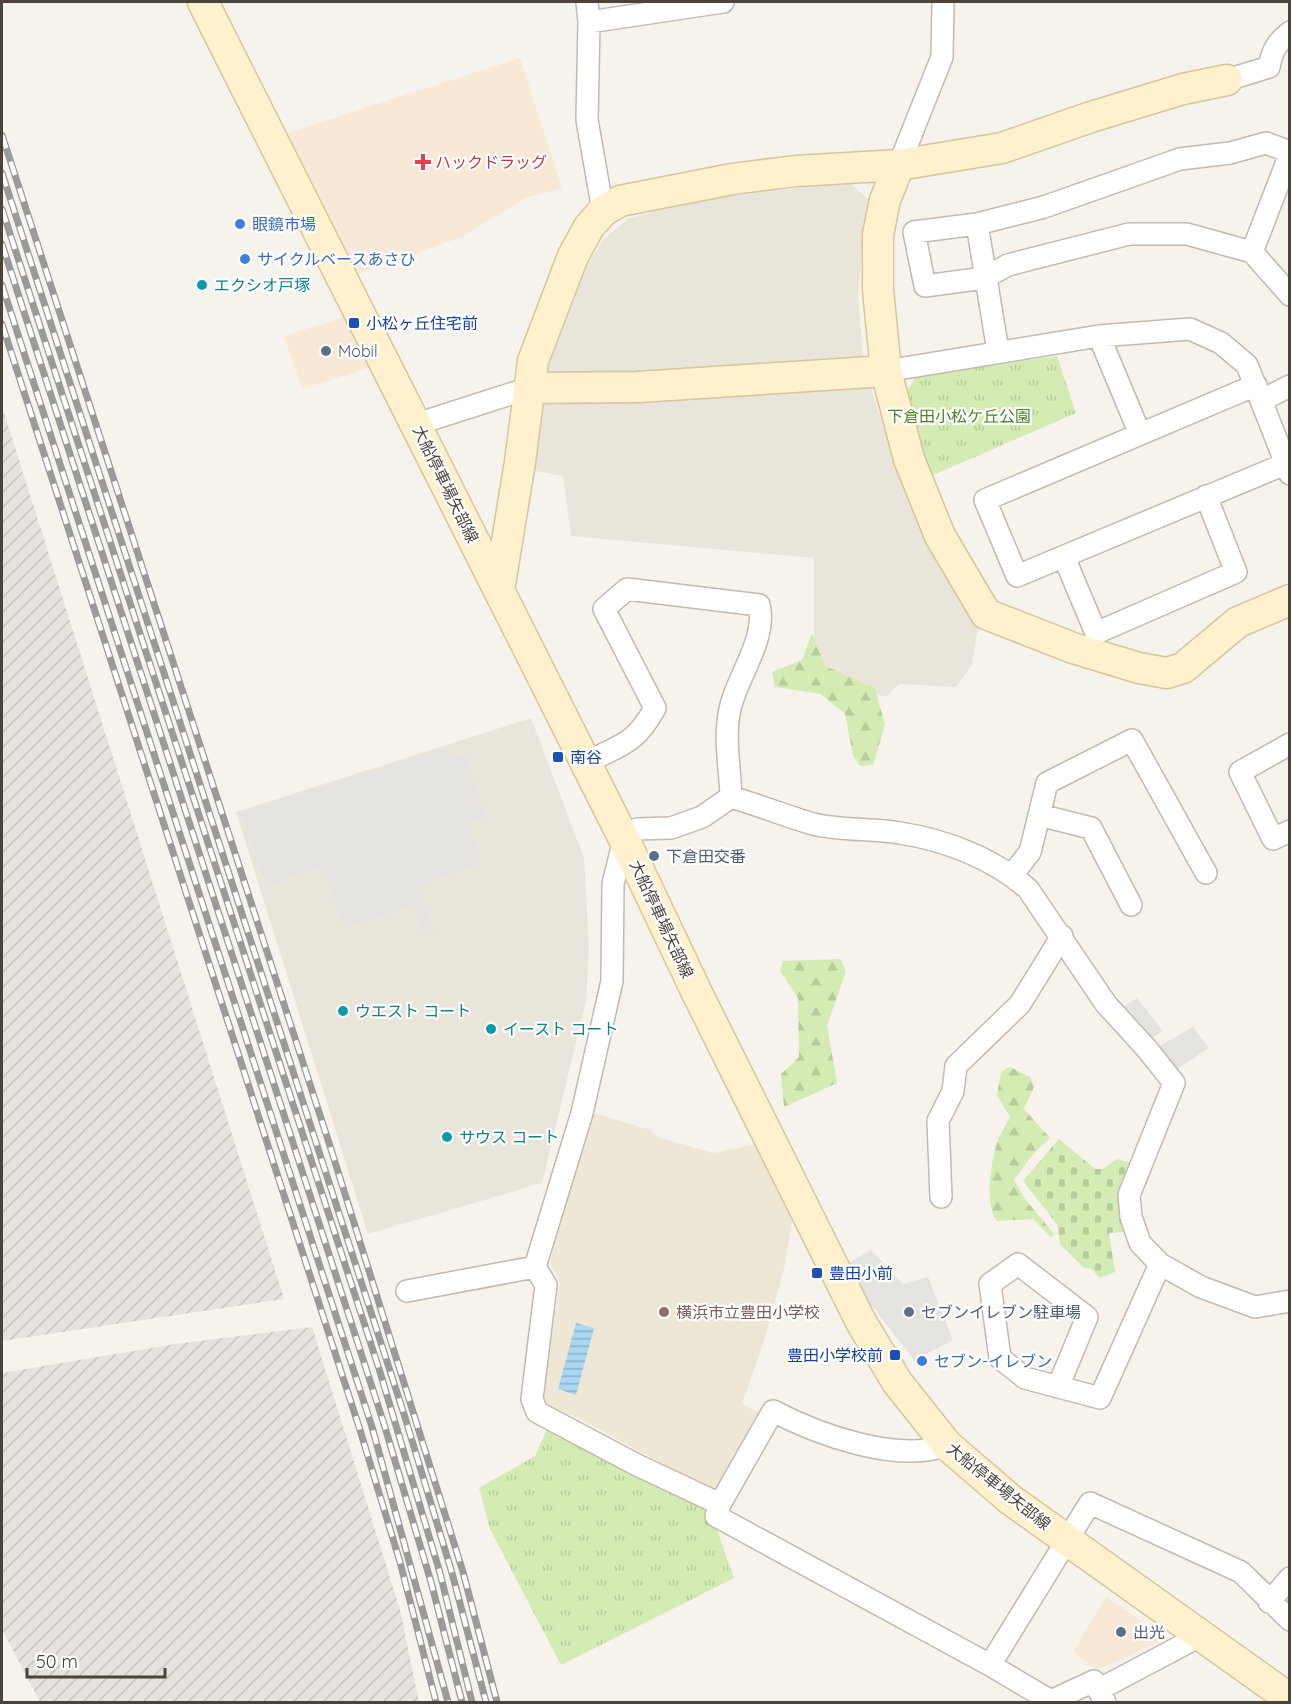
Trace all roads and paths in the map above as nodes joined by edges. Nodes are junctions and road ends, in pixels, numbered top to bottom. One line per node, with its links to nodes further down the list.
1 (202, 2): 21 (street, 大船停車場矢部線)
2 (723, 2): 4 (street)
3 (944, 2): 9 (street)
4 (588, 12): 10 (street)
5 (1290, 32): 6 (street)
6 (1279, 66): 7 (street)
7 (1227, 80): 9 (street)
8 (1290, 153): 11 (street); 12 (street)
9 (899, 165): 10 (street); 17 (street)
10 (603, 211): 19 (street)
11 (977, 224): 13 (street); 13 (street)
12 (1252, 252): 13 (street); 14 (street)
13 (984, 278): 16 (street)
14 (1290, 294)
15 (1099, 336): 16 (street); 20 (street); 22 (street)
16 (998, 351): 17 (street)
17 (886, 371): 19 (street); 27 (street)
18 (1290, 386): 20 (street)
19 (529, 388): 21 (street); 26 (street)
20 (1259, 392): 22 (street); 23 (street)
21 (417, 424): 26 (street, 大船停車場矢部線)
22 (1140, 434): 25 (street)
23 (1287, 469): 24 (street)
24 (1206, 496): 25 (street); 25 (street)
25 (1064, 557)
26 (499, 591): 29 (street, 大船停車場矢部線)
27 (1290, 600)
28 (1290, 744): 32 (street)
29 (585, 763): 30 (street); 33 (street, 大船停車場矢部線)
30 (731, 797): 33 (street); 35 (street)
31 (1040, 815): 34 (street); 35 (street); 36 (street)
32 (1290, 831)
33 (624, 839): 40 (street); 44 (street, 大船停車場矢部線)
34 (1206, 873)
35 (1012, 875): 37 (street)
36 (1131, 905)
37 (1062, 936): 38 (street); 39 (street)
38 (941, 1197)
39 (1160, 1264): 42 (street); 43 (street)
40 (534, 1267): 41 (street); 45 (street)
41 (407, 1291)
42 (1290, 1301)
43 (1058, 1387): 43 (street)
44 (947, 1445): 45 (street); 46 (street, 大船停車場矢部線)
45 (720, 1503): 51 (street)
46 (1066, 1540): 48 (street); 50 (street, 大船停車場矢部線); 51 (street)
47 (1290, 1578): 48 (street)
48 (1269, 1602): 49 (street)
49 (1290, 1620)
50 (1202, 1635): 52 (street); 53 (street, 大船停車場矢部線)
51 (990, 1665): 52 (street)
52 (1102, 1696)
53 (1290, 1699)

